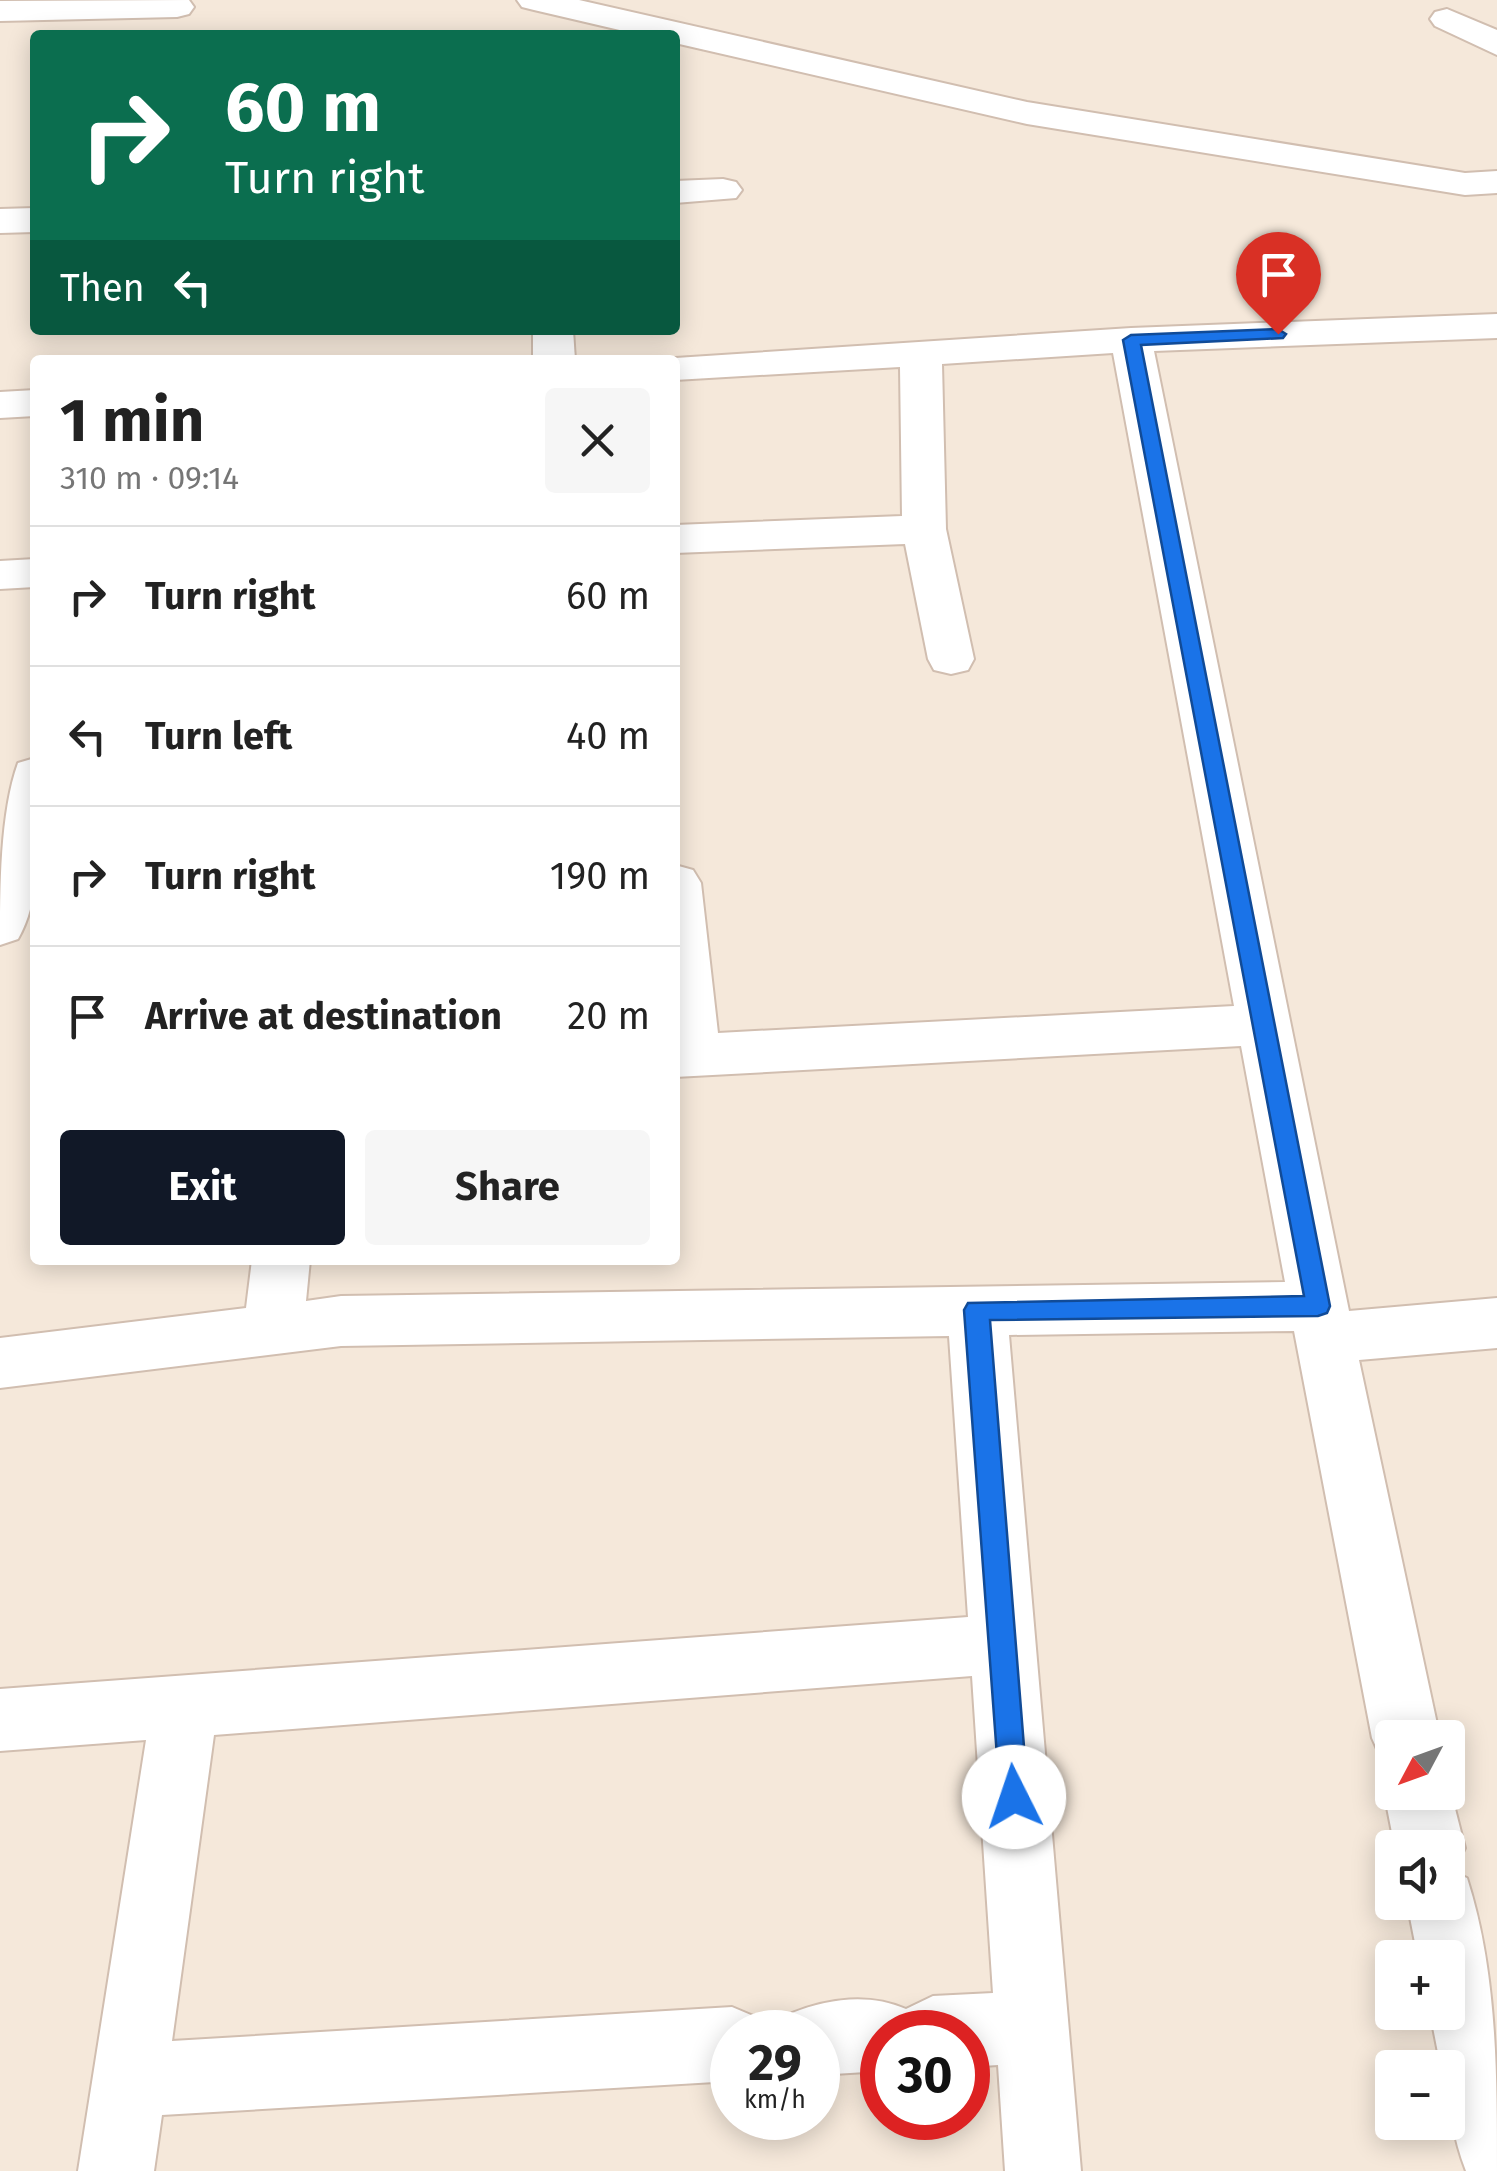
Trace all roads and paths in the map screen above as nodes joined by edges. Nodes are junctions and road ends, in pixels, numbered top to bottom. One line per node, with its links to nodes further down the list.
1 (534, 0): 5 (street)
2 (0, 10): 3 (street)
3 (173, 14)
4 (1447, 19): 7 (street)
5 (664, 30)
6 (680, 34): 8 (street)
7 (1497, 44)
8 (1497, 182)
9 (724, 190): 10 (street)
10 (680, 192)
11 (30, 220): 12 (street)
12 (0, 221)
13 (1497, 326): 14 (street)
14 (1131, 340): 15 (street); 27 (street)
15 (921, 354): 16 (street); 19 (street)
16 (680, 368)
17 (30, 403): 18 (street)
18 (0, 405)
19 (924, 529): 20 (street); 23 (street)
20 (680, 539)
21 (30, 573): 22 (street)
22 (0, 576)
23 (952, 659)
24 (30, 796): 25 (street)
25 (0, 926)
26 (680, 979): 28 (street)
27 (1263, 1025): 28 (street); 31 (street)
28 (684, 1056)
29 (280, 1265): 33 (street)
30 (977, 1310): 31 (street); 33 (street); 35 (street)
31 (1321, 1322): 32 (street); 38 (street)
32 (1497, 1323)
33 (273, 1329): 34 (street)
34 (0, 1363)
35 (1002, 1644): 36 (street); 40 (street)
36 (185, 1706): 37 (street); 43 (street)
37 (0, 1720)
38 (1402, 1720)
39 (1446, 1920): 44 (street)
40 (1032, 2027): 41 (street); 46 (street)
41 (990, 2029)
42 (710, 2045): 43 (street)
43 (129, 2080): 45 (street)
44 (1497, 2154)
45 (116, 2171)
46 (1042, 2171)

